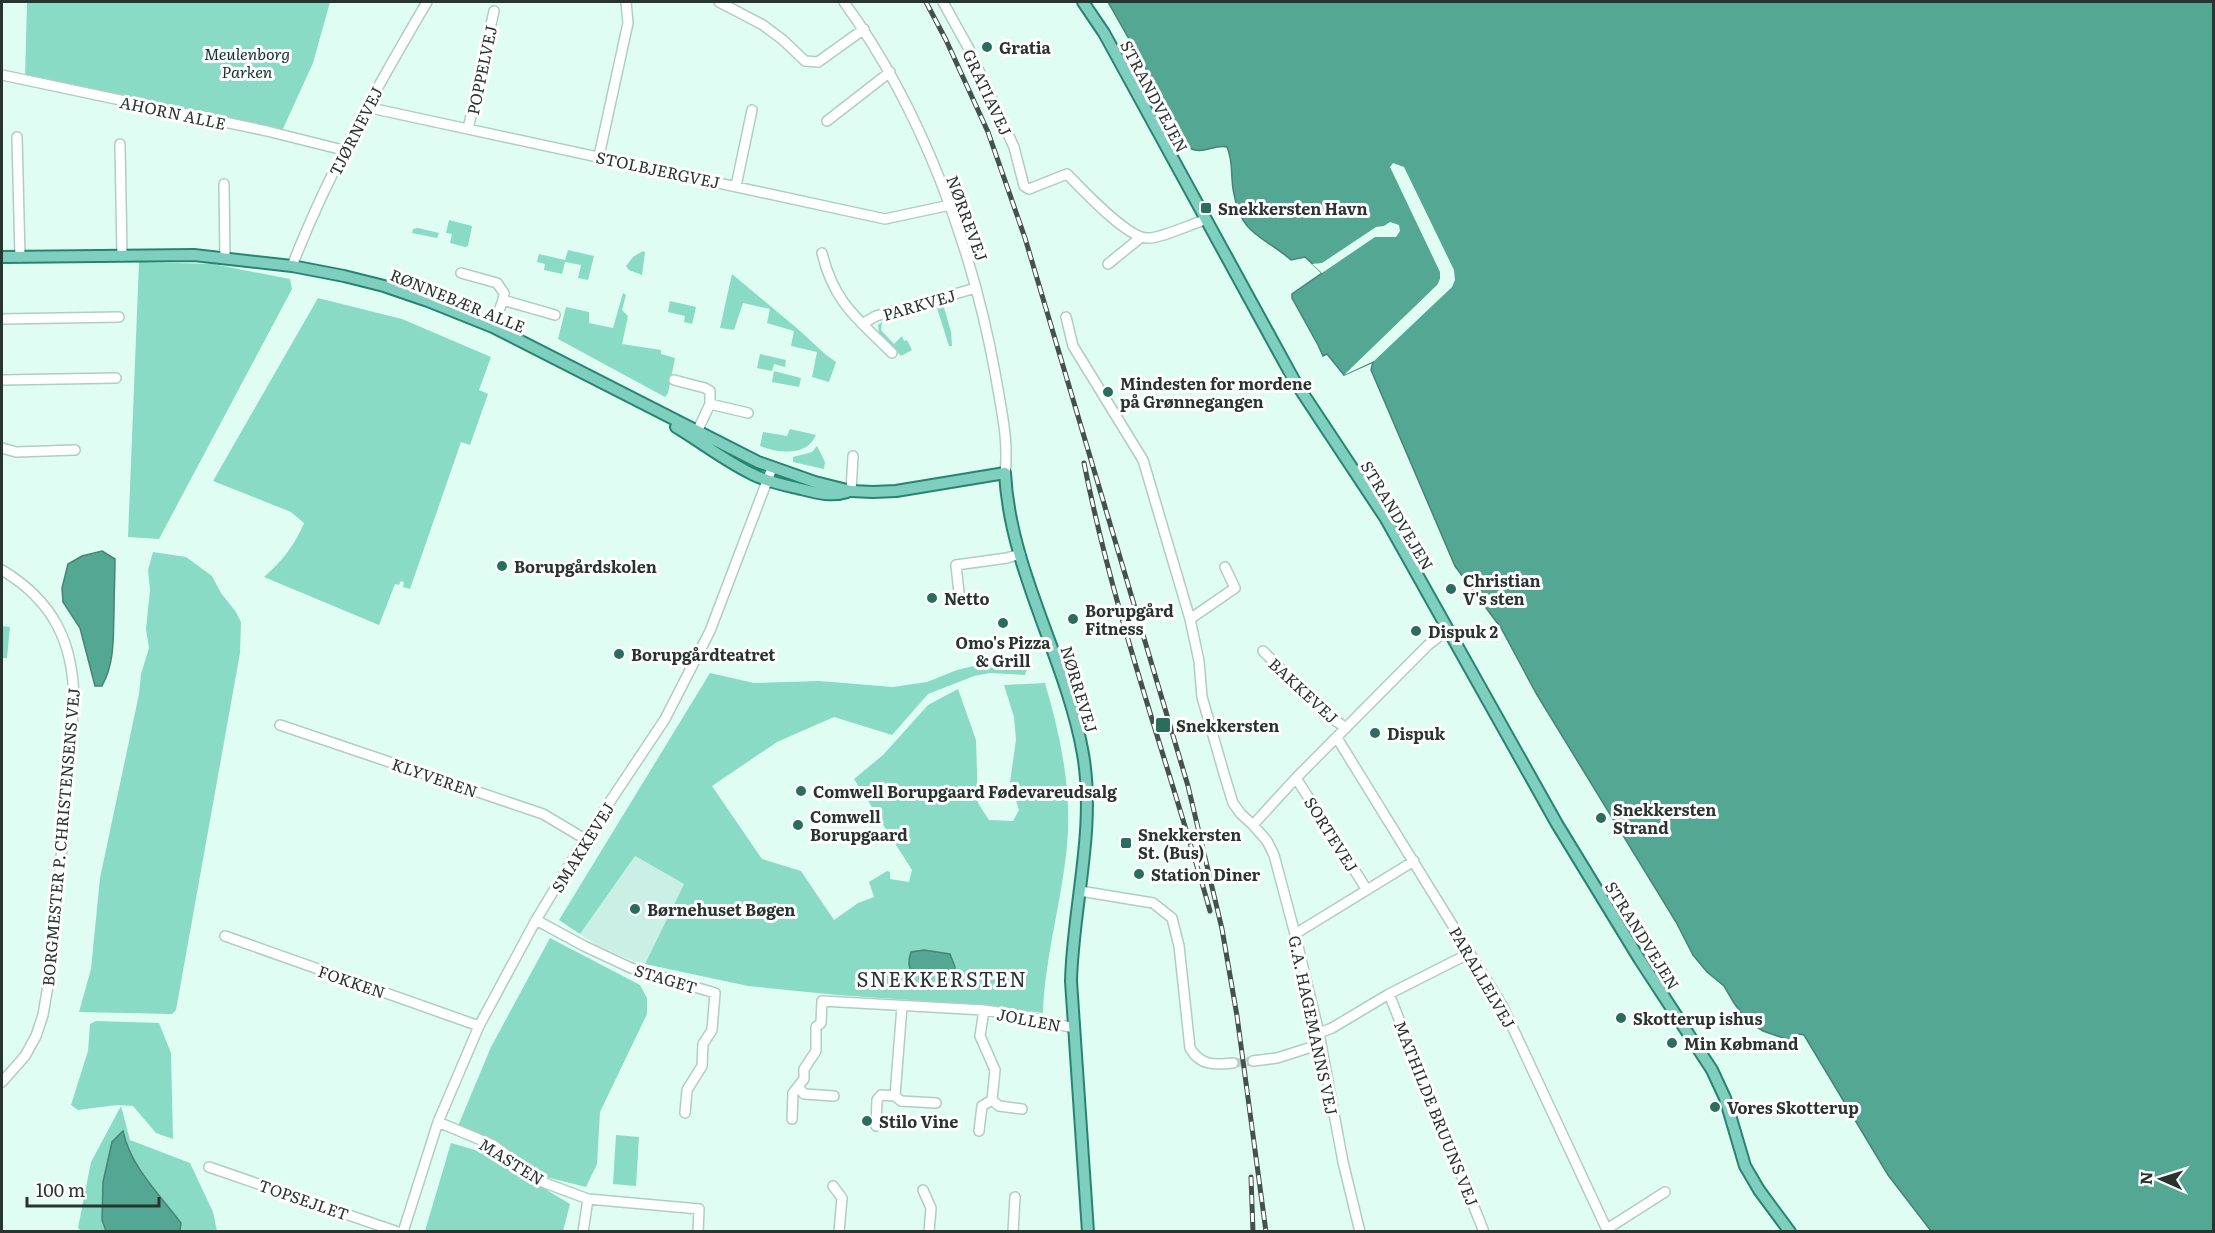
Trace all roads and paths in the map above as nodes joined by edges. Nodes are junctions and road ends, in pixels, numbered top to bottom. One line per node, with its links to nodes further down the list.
1 (427, 2): 11 (street, TJØRNEVEJ)
2 (626, 2): 18 (street)
3 (719, 2): 8 (street)
4 (844, 2): 8 (street, NØRREVEJ)
5 (944, 2): 23 (street, GRATIAVEJ)
6 (1083, 2): 22 (main road, STRANDVEJEN)
7 (494, 11): 14 (street, POPPELVEJ)
8 (864, 28): 9 (street, NØRREVEJ)
9 (890, 72): 13 (street); 21 (street, NØRREVEJ)
10 (2, 75): 17 (street, AHORN ALLE)
11 (366, 107): 14 (street, STOLBJERGVEJ); 17 (street, TJØRNEVEJ)
12 (752, 110): 20 (street)
13 (827, 121)
14 (468, 129): 18 (street, STOLBJERGVEJ)
15 (17, 137): 27 (street)
16 (120, 144): 25 (street)
17 (343, 150): 30 (street, TJØRNEVEJ)
18 (599, 156): 20 (street, STOLBJERGVEJ)
19 (224, 184): 28 (street)
20 (736, 186): 21 (street, STOLBJERGVEJ)
21 (950, 205): 32 (street, NØRREVEJ)
22 (1205, 220): 23 (street); 59 (main road, STRANDVEJEN)
23 (1140, 238): 29 (street)
24 (822, 253): 38 (street, PARKVEJ)
25 (122, 256): 27 (main road, RØNNEBÆR ALLE); 28 (main road, RØNNEBÆR ALLE)
26 (2, 257): 27 (main road, RØNNEBÆR ALLE)
27 (20, 257)
28 (225, 258): 30 (main road, RØNNEBÆR ALLE)
29 (1108, 264)
30 (292, 266): 39 (main road, RØNNEBÆR ALLE)
31 (461, 273): 33 (street)
32 (976, 288): 38 (street, PARKVEJ); 51 (street, NØRREVEJ)
33 (503, 300): 34 (street); 39 (street)
34 (555, 315)
35 (119, 317): 37 (street)
36 (1066, 317): 58 (street, G.A. HAGEMANNS VEJ)
37 (2, 319)
38 (862, 324): 40 (street, PARKVEJ)
39 (493, 327): 46 (main road, RØNNEBÆR ALLE)
40 (892, 353)
41 (116, 378): 42 (street)
42 (2, 380)
43 (674, 380): 44 (street)
44 (710, 404): 45 (street); 46 (street)
45 (748, 413)
46 (696, 435): 50 (main road, RØNNEBÆR ALLE); 52 (main road, RØNNEBÆR ALLE)
47 (2, 448): 48 (street)
48 (75, 450)
49 (853, 456): 53 (street)
50 (772, 468): 52 (street, SMAKKEVEJ); 53 (main road, RØNNEBÆR ALLE)
51 (1005, 473): 53 (main road, RØNNEBÆR ALLE); 54 (main road, NØRREVEJ)
52 (768, 480): 53 (main road, RØNNEBÆR ALLE); 66 (street, SMAKKEVEJ)
53 (851, 491)
54 (1020, 554): 57 (street); 69 (main road, NØRREVEJ)
55 (1225, 567): 58 (street)
56 (2, 570): 83 (street, BORGMESTER P. CHRISTENSENS VEJ)
57 (960, 602)
58 (1190, 619): 65 (street, G.A. HAGEMANNS VEJ)
59 (1449, 629): 62 (street); 112 (main road, STRANDVEJEN)
60 (1263, 651): 62 (street, BAKKEVEJ)
61 (280, 724): 66 (street, KLYVEREN)
62 (1346, 728): 63 (street)
63 (1337, 738): 64 (street); 67 (street, PARALLELVEJ)
64 (1296, 778): 65 (street); 68 (street, SORTEVEJ)
65 (1253, 825): 71 (street, G.A. HAGEMANNS VEJ)
66 (585, 839): 70 (street, SMAKKEVEJ)
67 (1414, 861): 68 (street); 73 (street, PARALLELVEJ)
68 (1367, 890): 71 (street)
69 (1080, 891): 78 (main road, NØRREVEJ); 82 (street)
70 (536, 920): 77 (street, SMAKKEVEJ); 90 (street, STAGET)
71 (1295, 934): 79 (street, G.A. HAGEMANNS VEJ)
72 (225, 936): 77 (street, FOKKEN)
73 (1470, 953): 74 (street); 101 (street, PARALLELVEJ)
74 (1389, 994): 79 (street); 111 (street, MATHILDE BRUUNS VEJ)
75 (903, 1006): 76 (street, JOLLEN); 84 (street, JOLLEN); 86 (street)
76 (984, 1010): 78 (street, JOLLEN); 87 (street, JOLLEN)
77 (479, 1026): 92 (street, SMAKKEVEJ)
78 (1074, 1028): 109 (main road, NØRREVEJ)
79 (1319, 1033): 80 (street, G.A. HAGEMANNS VEJ)
80 (1321, 1044): 81 (street); 110 (street, G.A. HAGEMANNS VEJ)
81 (1253, 1061)
82 (1233, 1063)
83 (2, 1082)
84 (799, 1088): 85 (street); 91 (street, JOLLEN)
85 (834, 1096)
86 (895, 1096): 88 (street); 93 (street)
87 (992, 1100): 89 (street); 94 (street, JOLLEN)
88 (936, 1103)
89 (1022, 1109)
90 (685, 1113)
91 (792, 1119)
92 (438, 1122): 100 (street, MASTEN); 103 (street, SMAKKEVEJ)
93 (876, 1126)
94 (980, 1131)
95 (209, 1167): 102 (street, TOPSEJLET)
96 (833, 1186): 106 (street)
97 (923, 1190): 107 (street)
98 (1665, 1192): 101 (street, PARALLELVEJ)
99 (1015, 1197): 108 (street)
100 (588, 1199): 104 (street); 105 (street, MASTEN)
101 (1608, 1230)
102 (398, 1232)
103 (403, 1232)
104 (583, 1232)
105 (698, 1232)
106 (839, 1232)
107 (929, 1232)
108 (1013, 1232)
109 (1088, 1232)
110 (1360, 1232)
111 (1484, 1232)
112 (1790, 1232)

